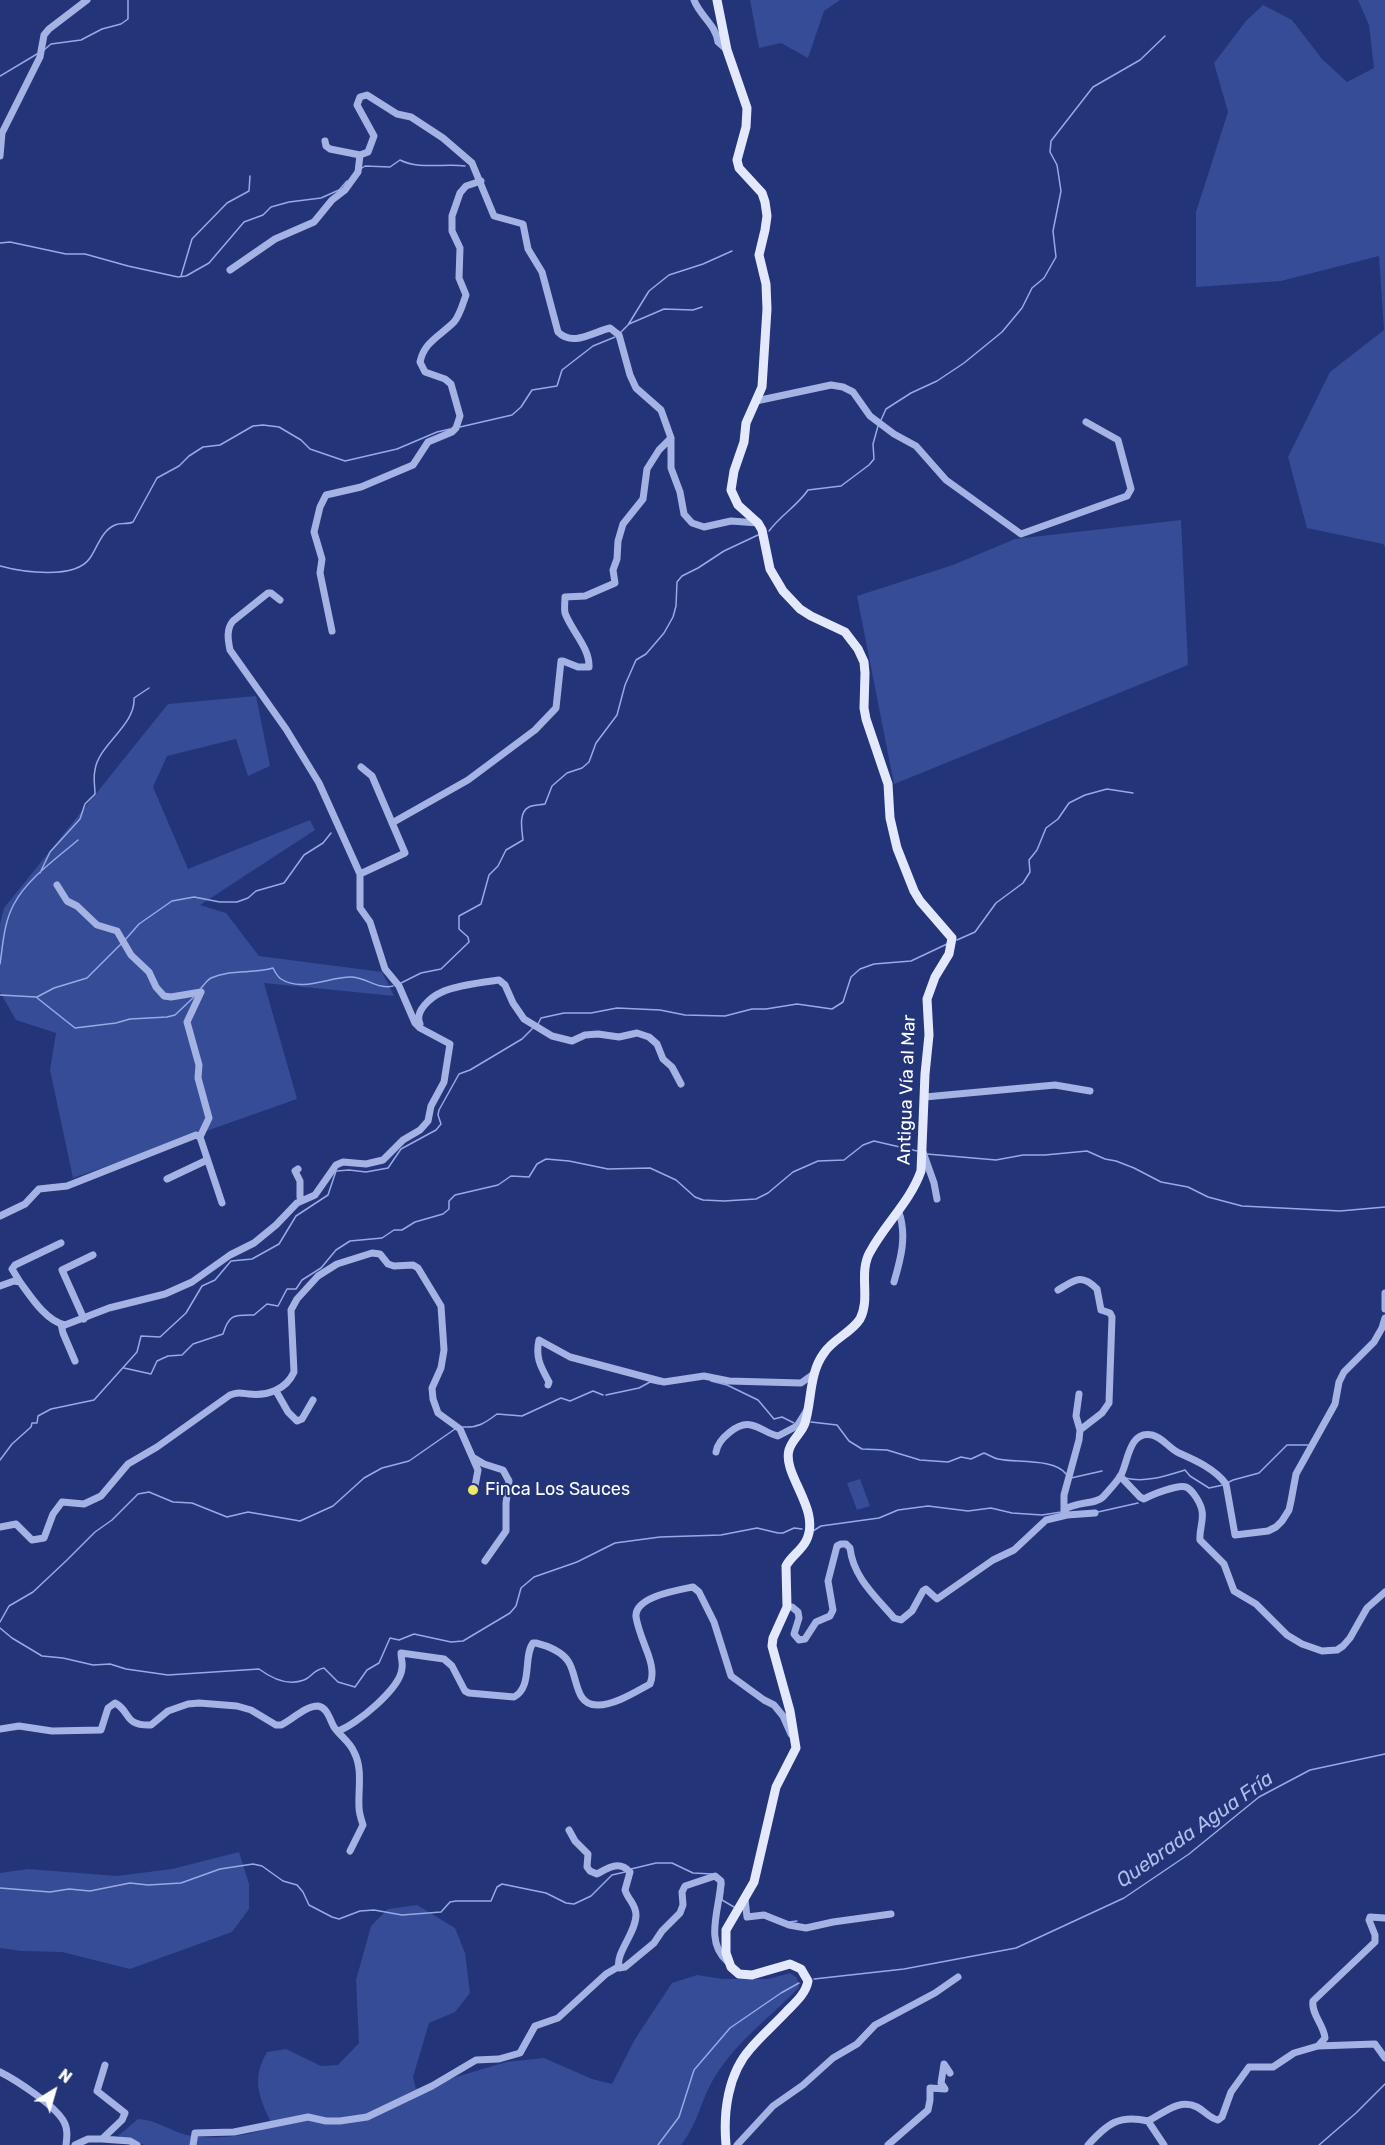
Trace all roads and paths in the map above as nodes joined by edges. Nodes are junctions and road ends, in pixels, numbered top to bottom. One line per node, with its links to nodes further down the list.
1 (87, 0): 7 (street)
2 (694, 0): 4 (street)
3 (717, 0): 4 (main road, Antigua Vía al Mar)
4 (728, 50): 10 (main road, Antigua Vía al Mar)
5 (325, 141): 6 (street)
6 (360, 154): 8 (street); 9 (street)
7 (0, 156)
8 (481, 181): 12 (street); 15 (street)
9 (230, 270)
10 (756, 401): 11 (street); 13 (main road, Antigua Vía al Mar)
11 (1086, 422)
12 (671, 438): 13 (street); 17 (street)
13 (758, 523): 23 (main road, Antigua Vía al Mar)
14 (280, 600): 18 (street)
15 (332, 631)
16 (361, 767): 17 (street)
17 (392, 823): 18 (street)
18 (360, 874): 20 (street)
19 (57, 885): 24 (street)
20 (422, 1029): 21 (street); 30 (street)
21 (681, 1084)
22 (1090, 1090): 23 (street)
23 (925, 1097): 25 (main road, Antigua Vía al Mar)
24 (200, 1137): 26 (street); 33 (street)
25 (922, 1150): 29 (street); 32 (main road, Antigua Vía al Mar)
26 (207, 1158): 28 (street); 31 (street)
27 (297, 1169): 30 (street)
28 (167, 1179)
29 (937, 1198)
30 (302, 1200): 42 (street)
31 (222, 1203)
32 (898, 1212): 37 (street); 46 (main road, Antigua Vía al Mar)
33 (0, 1216)
34 (61, 1243): 36 (street)
35 (93, 1255): 42 (street)
36 (20, 1282): 38 (street); 44 (street)
37 (894, 1282)
38 (0, 1286)
39 (1058, 1290): 52 (street)
40 (1385, 1293): 41 (street)
41 (1385, 1309)
42 (84, 1318): 44 (street)
43 (1385, 1318): 55 (street)
44 (62, 1324): 45 (street)
45 (75, 1361)
46 (815, 1373): 47 (street); 51 (main road, Antigua Vía al Mar)
47 (548, 1385)
48 (276, 1391): 50 (street); 54 (street); 59 (street)
49 (1079, 1394): 52 (street)
50 (313, 1400)
51 (807, 1410): 53 (street); 62 (main road, Antigua Vía al Mar)
52 (1080, 1430): 57 (street)
53 (716, 1452)
54 (470, 1454): 56 (street); 60 (street)
55 (1120, 1476): 57 (street); 61 (street)
56 (475, 1486)
57 (1066, 1512): 58 (street); 62 (street)
58 (1095, 1513)
59 (0, 1527)
60 (485, 1560)
61 (1385, 1592)
62 (787, 1607): 65 (main road, Antigua Vía al Mar)
63 (0, 1729): 64 (street)
64 (338, 1731): 65 (street); 67 (street)
65 (796, 1746): 68 (main road)
66 (569, 1830): 72 (street)
67 (350, 1851)
68 (745, 1899): 69 (street); 71 (main road)
69 (891, 1914)
70 (1385, 1918): 74 (street)
71 (727, 1961): 72 (street); 86 (main road)
72 (618, 1967): 85 (street)
73 (958, 1977): 87 (street)
74 (1318, 2046): 75 (street); 79 (street)
75 (1385, 2058)
76 (105, 2065): 80 (street)
77 (0, 2072): 82 (street)
78 (950, 2073): 88 (street)
79 (1148, 2121): 89 (street); 90 (street)
80 (102, 2139): 81 (street); 83 (street)
81 (115, 2142): 84 (street)
82 (66, 2145)
83 (75, 2145)
84 (137, 2145)
85 (193, 2145)
86 (726, 2145)
87 (737, 2145)
88 (888, 2145)
89 (1088, 2145)
90 (1164, 2145)

